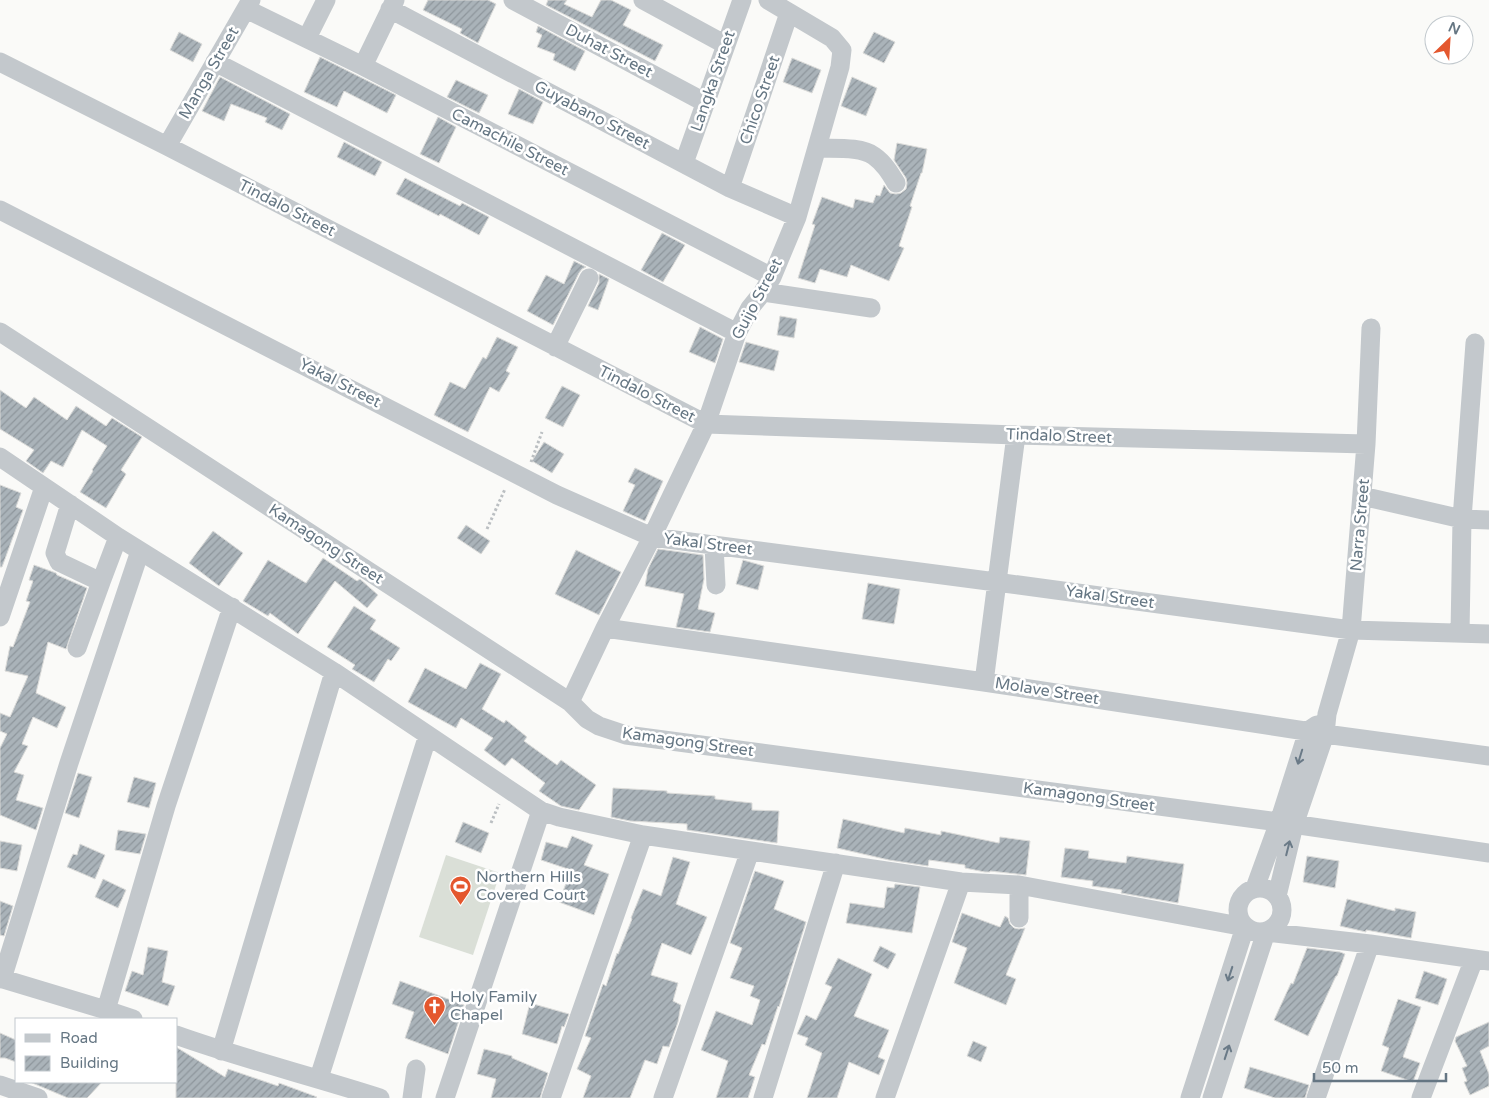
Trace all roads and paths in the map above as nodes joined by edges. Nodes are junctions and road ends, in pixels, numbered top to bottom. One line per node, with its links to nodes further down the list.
1 (326, 0): 9 (street)
2 (513, 0): 14 (street, Duhat Street)
3 (643, 0): 10 (street)
4 (742, 0): 10 (street, Langka Street)
5 (768, 0): 8 (street)
6 (392, 4): 13 (street); 17 (street, Guyabano Street)
7 (249, 5): 9 (street, Camachile Street); 12 (street, Manga Street)
8 (789, 13): 16 (street, Guijo Street); 19 (street, Chico Street)
9 (306, 38): 13 (street, Camachile Street)
10 (726, 46): 14 (street, Langka Street)
11 (0, 62): 15 (street, Tindalo Street)
12 (214, 62): 15 (street, Manga Street); 27 (street)
13 (363, 66): 23 (street, Camachile Street)
14 (706, 103): 17 (street, Langka Street)
15 (167, 146): 29 (street, Tindalo Street)
16 (817, 148): 18 (street); 21 (street, Guijo Street)
17 (684, 163): 19 (street, Guyabano Street)
18 (896, 183)
19 (730, 188): 21 (street, Guyabano Street)
20 (0, 210): 35 (street, Yakal Street)
21 (797, 217): 23 (street, Guijo Street)
22 (589, 278): 29 (street)
23 (768, 284): 24 (street, Camachile Street); 27 (street, Guijo Street)
24 (871, 308)
25 (1371, 328): 33 (street, Narra Street)
26 (0, 332): 58 (street, Kamagong Street)
27 (737, 333): 30 (street, Guijo Street)
28 (1475, 344): 39 (street)
29 (556, 347): 30 (street, Tindalo Street)
30 (706, 424): 32 (street, Tindalo Street); 42 (street, Guijo Street)
31 (542, 432): 35 (path)
32 (1016, 435): 33 (street, Tindalo Street); 47 (street)
33 (1366, 444): 37 (street, Narra Street)
34 (0, 457): 36 (street)
35 (519, 475): 41 (path); 42 (street, Yakal Street)
36 (44, 487): 38 (street); 50 (street)
37 (1362, 496): 39 (street); 52 (street, Narra Street)
38 (70, 504): 43 (street); 46 (street)
39 (1462, 519): 40 (street); 53 (street)
40 (1489, 520)
41 (487, 529)
42 (652, 537): 44 (street, Yakal Street); 51 (street, Guijo Street)
43 (118, 538): 45 (street); 46 (street)
44 (714, 545): 47 (street, Yakal Street); 48 (street)
45 (140, 551): 49 (street); 77 (street)
46 (101, 582): 55 (street)
47 (996, 582): 52 (street, Yakal Street); 57 (street)
48 (716, 585)
49 (232, 607): 56 (street); 78 (street)
50 (0, 617)
51 (604, 628): 57 (street, Molave Street); 58 (street, Guijo Street)
52 (1351, 630): 53 (street, Yakal Street); 59 (street, Narra Street)
53 (1460, 633): 54 (street, Yakal Street)
54 (1489, 634)
55 (78, 648)
56 (334, 672): 60 (street); 81 (street)
57 (984, 682): 59 (street, Molave Street)
58 (570, 702): 63 (street, Kamagong Street)
59 (1320, 728): 61 (street, Molave Street); 63 (street, Narra Street)
60 (428, 736): 62 (street); 83 (street)
61 (1489, 756)
62 (541, 811): 64 (street); 88 (street)
63 (1287, 824): 66 (street, Kamagong Street); 70 (street, Narra Street); 71 (street, Narra Street, one-way to 63)
64 (643, 835): 65 (street); 89 (street)
65 (750, 851): 67 (street); 90 (street)
66 (1489, 853)
67 (836, 864): 68 (street); 91 (street)
68 (960, 882): 69 (street); 92 (street)
69 (1019, 885): 72 (street); 73 (street)
70 (1255, 888): 71 (street); 73 (street)
71 (1277, 896): 74 (street)
72 (1019, 918)
73 (1245, 927): 74 (street); 93 (street, one-way to 93)
74 (1266, 932): 75 (street); 94 (street, one-way to 74)
75 (1370, 944): 76 (street); 95 (street)
76 (1481, 960): 96 (street)
77 (1, 978): 78 (street)
78 (106, 1010): 79 (street)
79 (129, 1018)
80 (178, 1036): 81 (street)
81 (222, 1051): 83 (street)
82 (416, 1069): 87 (street)
83 (319, 1078): 86 (street)
84 (0, 1086): 85 (street)
85 (38, 1098)
86 (380, 1098)
87 (412, 1098)
88 (445, 1098)
89 (552, 1098)
90 (663, 1098)
91 (763, 1098)
92 (885, 1098)
93 (1190, 1098)
94 (1212, 1098)
95 (1316, 1098)
96 (1422, 1098)

